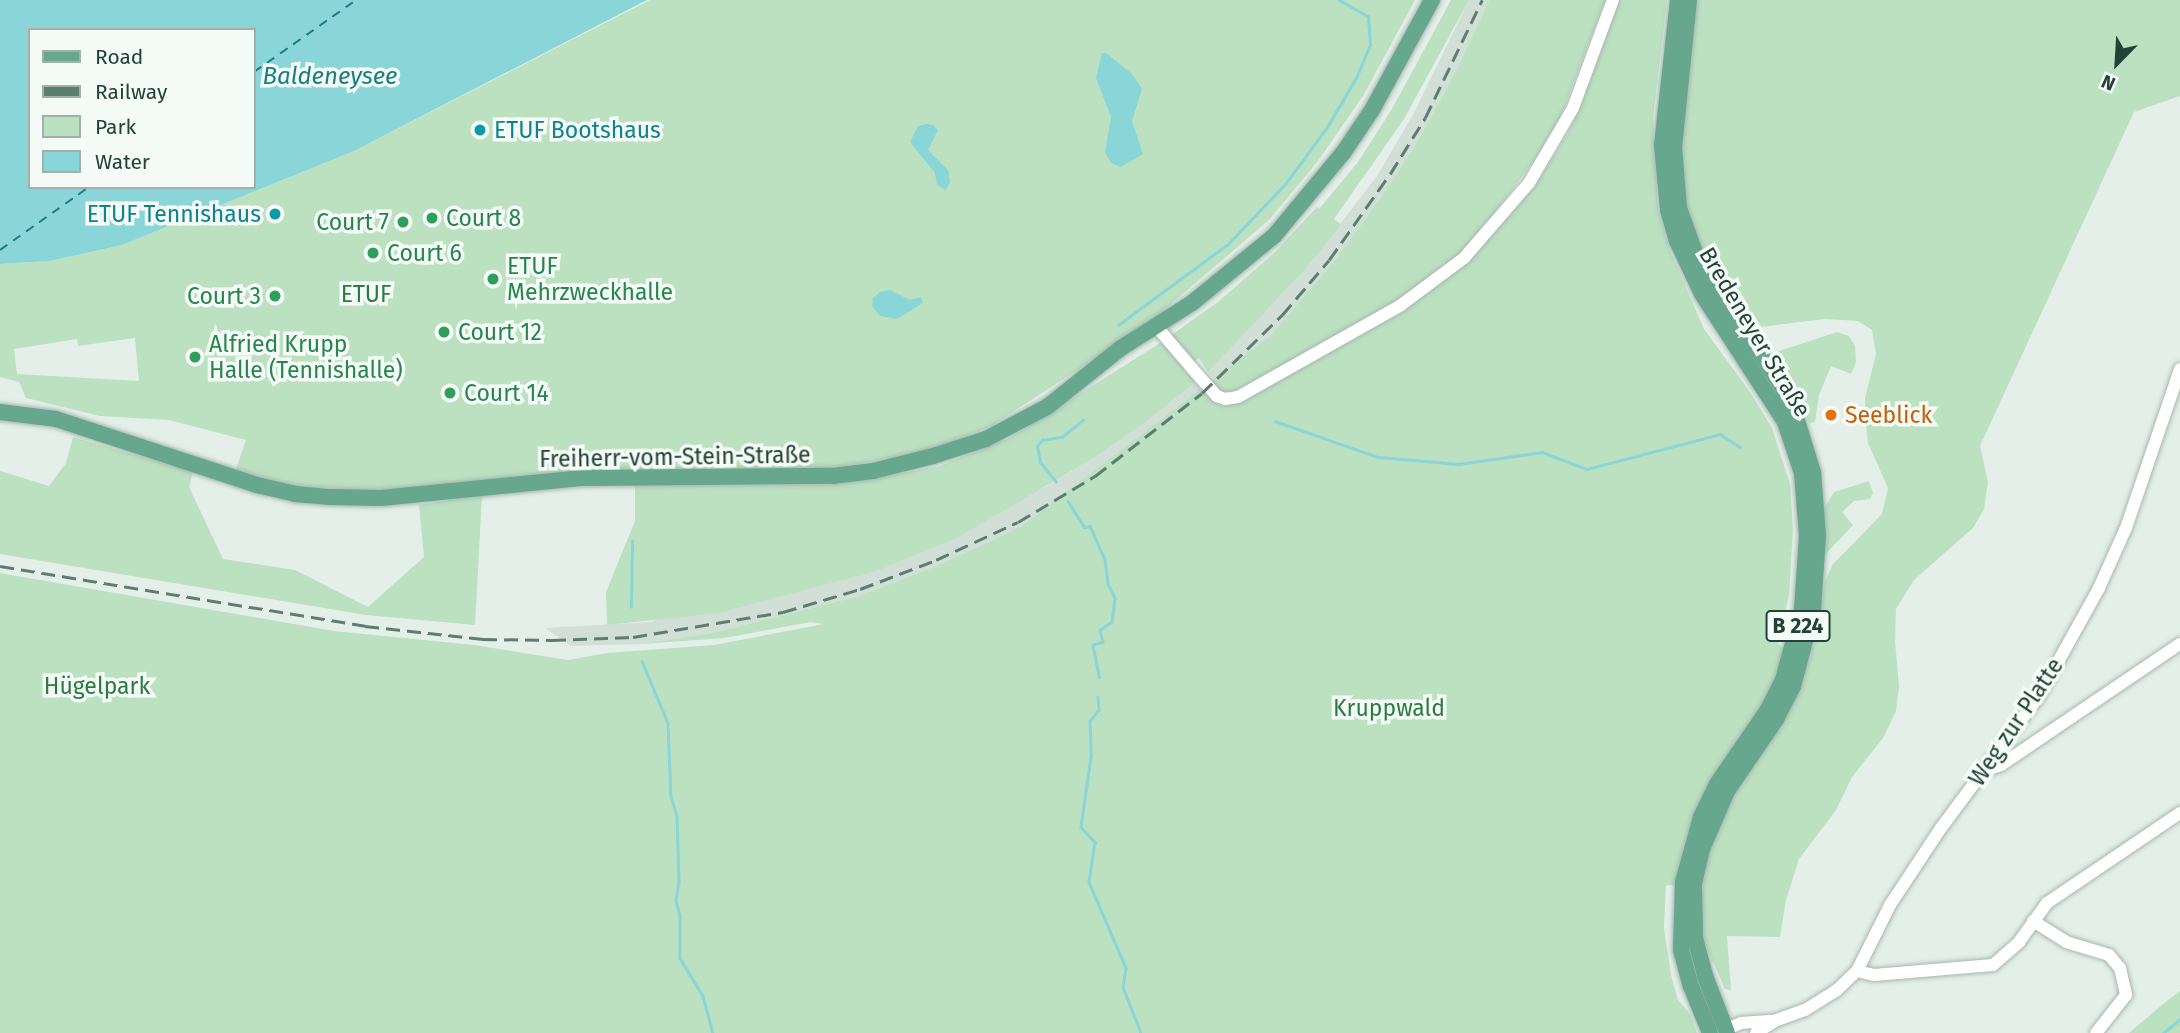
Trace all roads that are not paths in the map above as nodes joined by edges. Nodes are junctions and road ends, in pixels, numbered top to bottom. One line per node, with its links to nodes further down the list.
1 (1432, 0): 5 (main road, Freiherr-vom-Stein-Straße)
2 (1613, 0): 5 (street)
3 (1678, 0): 14 (main road, Bredeneyer Straße / B 224)
4 (1689, 0): 14 (main road, Bredeneyer Straße / B 224)
5 (1156, 326): 7 (main road, Freiherr-vom-Stein-Straße)
6 (2180, 369): 9 (street, Weg zur Platte)
7 (0, 412)
8 (2180, 644): 9 (street)
9 (1985, 770): 12 (street, Weg zur Platte)
10 (2180, 813): 11 (street)
11 (2032, 921): 12 (street); 16 (street)
12 (1857, 971): 13 (street, Weg zur Platte)
13 (1777, 1020): 14 (street, Weg zur Platte); 15 (street, Weg zur Platte)
14 (1720, 1032)
15 (1756, 1033)
16 (2096, 1033)

